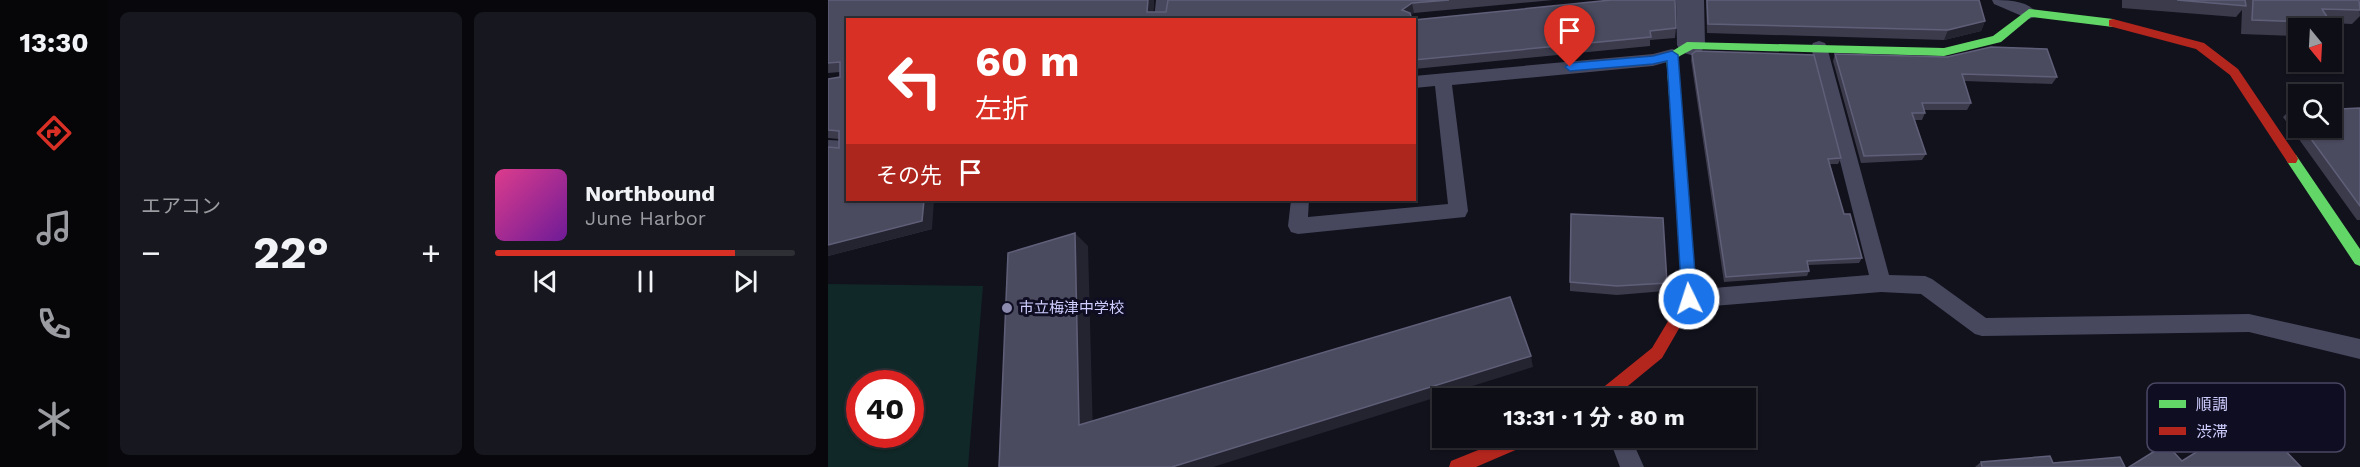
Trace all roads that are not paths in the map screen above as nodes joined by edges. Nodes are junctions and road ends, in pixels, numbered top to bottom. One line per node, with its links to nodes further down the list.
1 (1164, 0): 5 (lane)
2 (1690, 0): 7 (street)
3 (2001, 0): 4 (lane)
4 (2029, 14): 6 (street); 13 (street)
5 (1162, 18)
6 (1819, 47): 7 (street); 14 (lane)
7 (1682, 50): 8 (lane); 15 (street)
8 (1443, 79): 9 (lane); 12 (lane)
9 (1416, 82)
10 (828, 147): 11 (lane)
11 (846, 148)
12 (1300, 201)
13 (2360, 260)
14 (1881, 283): 15 (lane); 16 (lane)
15 (1689, 299): 17 (street)
16 (2360, 349)
17 (1614, 388)
18 (1509, 448): 20 (street)
19 (1624, 448): 22 (lane)
20 (1485, 462): 21 (street)
21 (1457, 467)
22 (1632, 467)

